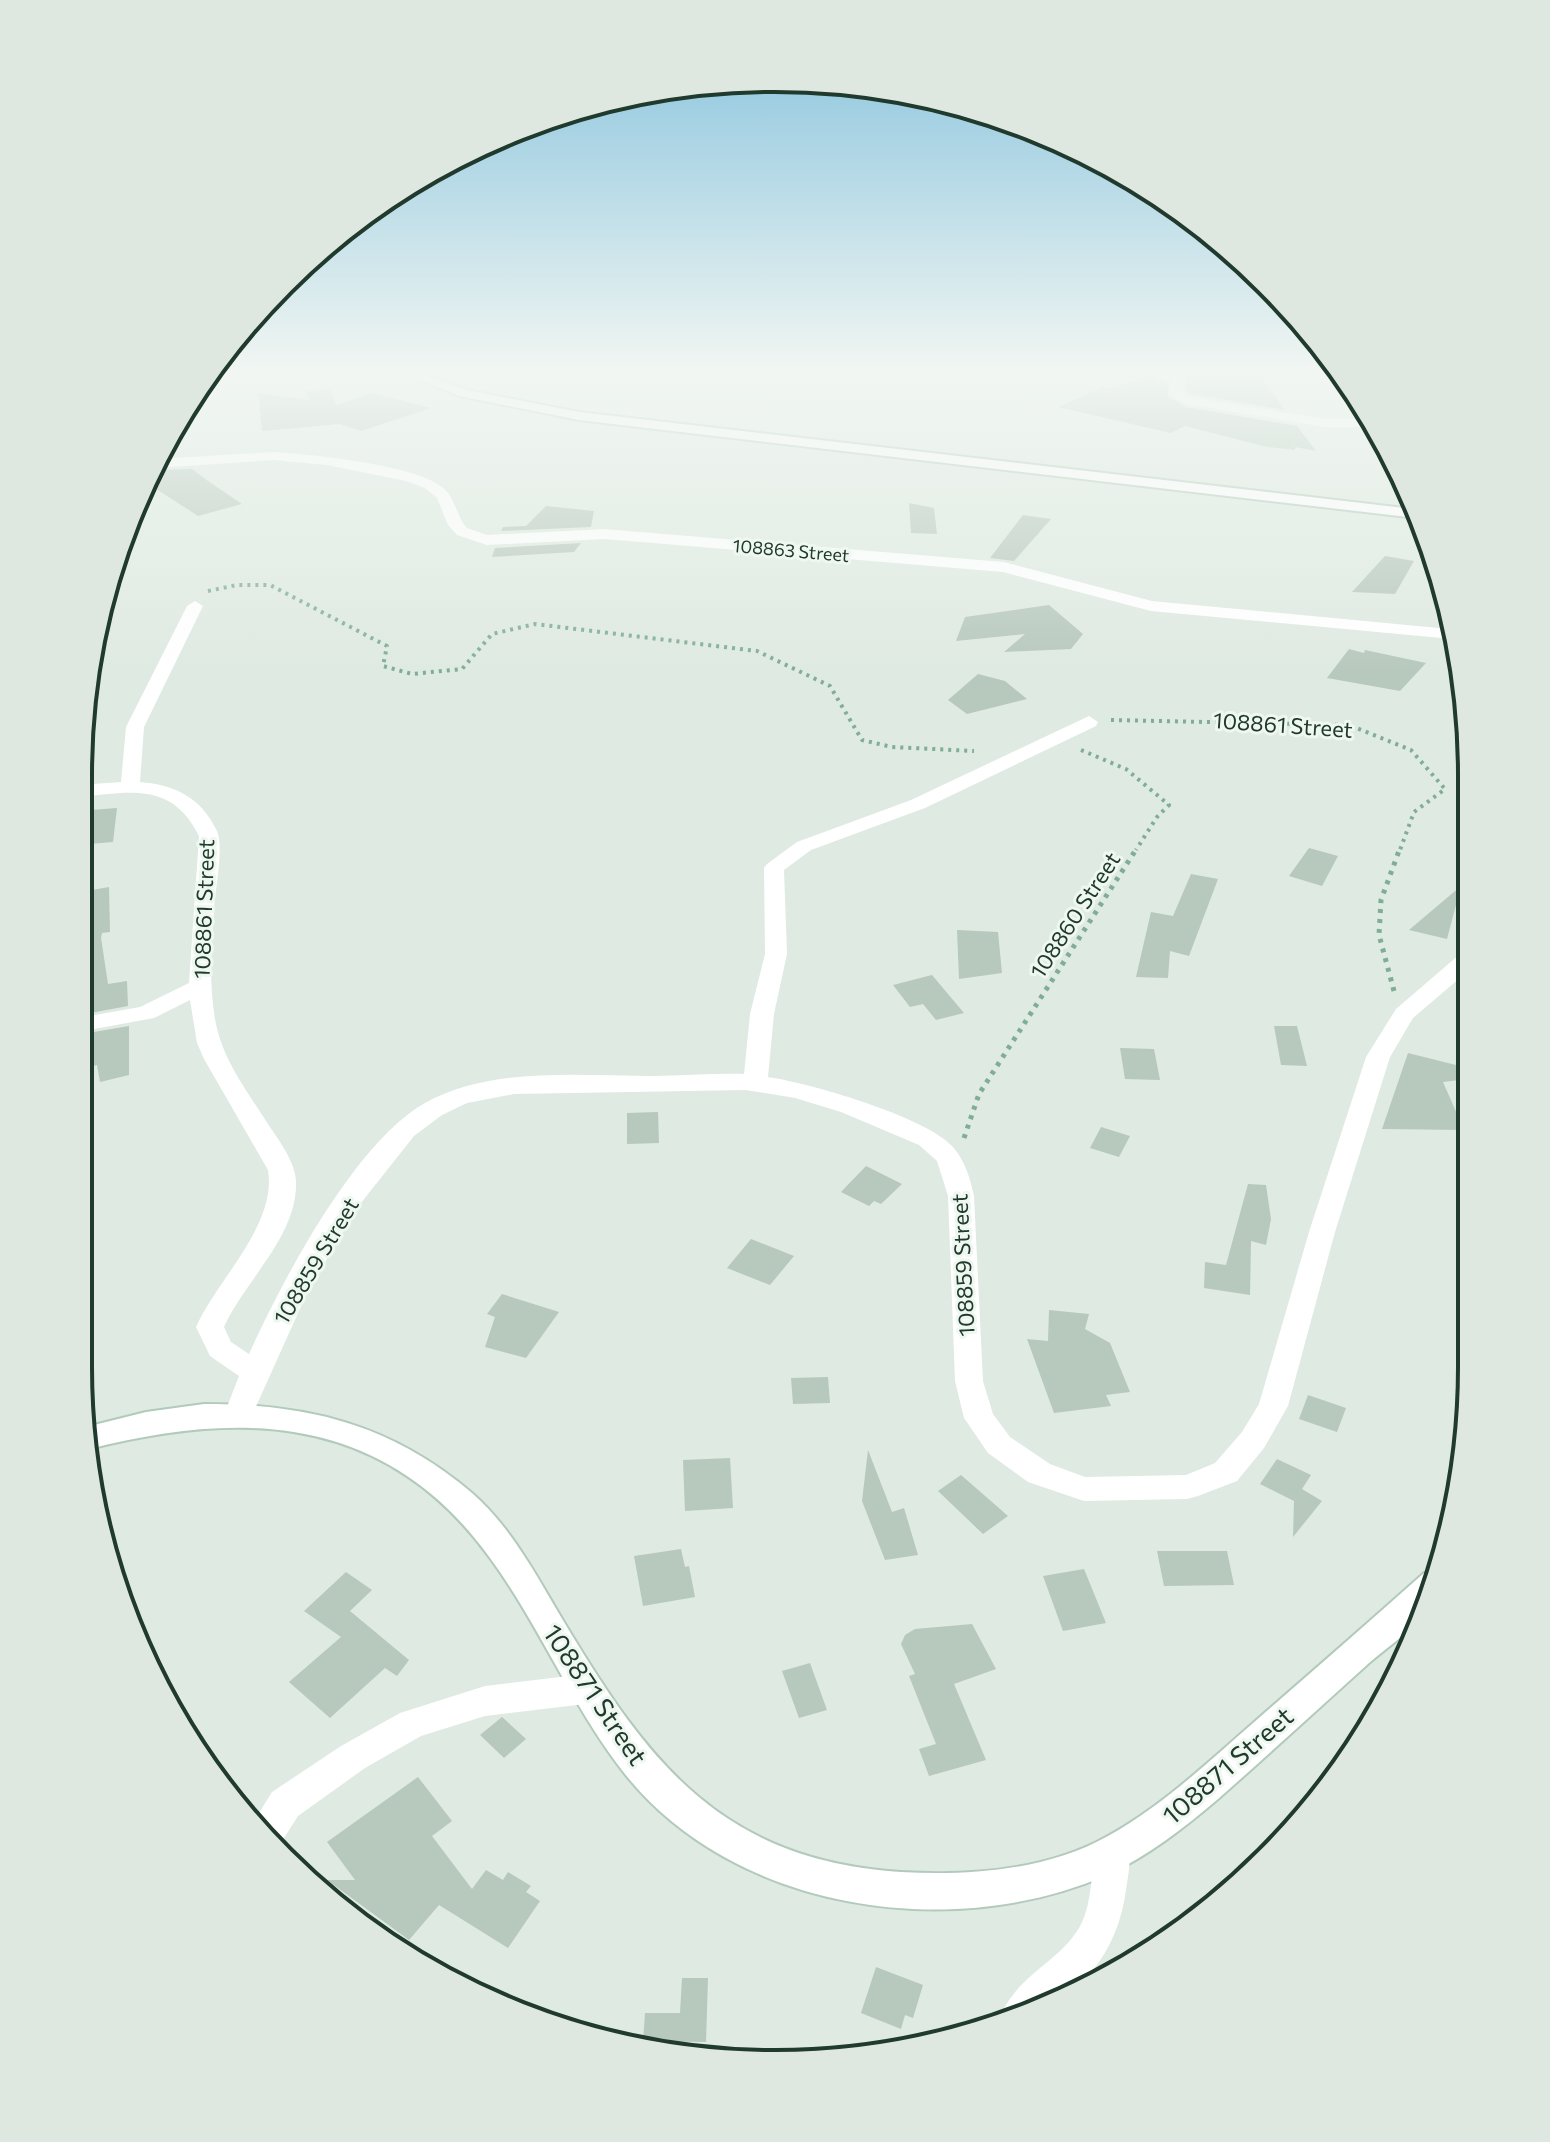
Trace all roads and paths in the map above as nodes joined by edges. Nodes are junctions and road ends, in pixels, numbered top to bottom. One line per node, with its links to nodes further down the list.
1 (385, 473): 5 (street, 108863 Street)
2 (1065, 473): 3 (street)
3 (1406, 513)
4 (195, 606): 8 (path); 9 (street)
5 (1443, 633)
6 (1089, 722): 7 (street); 13 (path, 108861 Street)
7 (1055, 739): 15 (street); 16 (path, 108860 Street)
8 (982, 750)
9 (130, 787): 10 (street, 108861 Street); 12 (street, 108861 Street)
10 (92, 790)
11 (1458, 968): 13 (street, 108859 Street)
12 (201, 986): 14 (street); 17 (street, 108861 Street)
13 (1404, 1014): 16 (street, 108859 Street)
14 (92, 1023)
15 (755, 1083): 16 (street, 108859 Street); 17 (street, 108859 Street)
16 (955, 1166)
17 (253, 1371): 18 (street, 108859 Street)
18 (240, 1412): 19 (street, 108871 Street); 21 (street, 108871 Street)
19 (96, 1436)
20 (1417, 1599): 23 (street, 108871 Street)
21 (585, 1689): 22 (street); 23 (street, 108871 Street)
22 (270, 1827)
23 (1113, 1854): 24 (street)
24 (1029, 2001)

